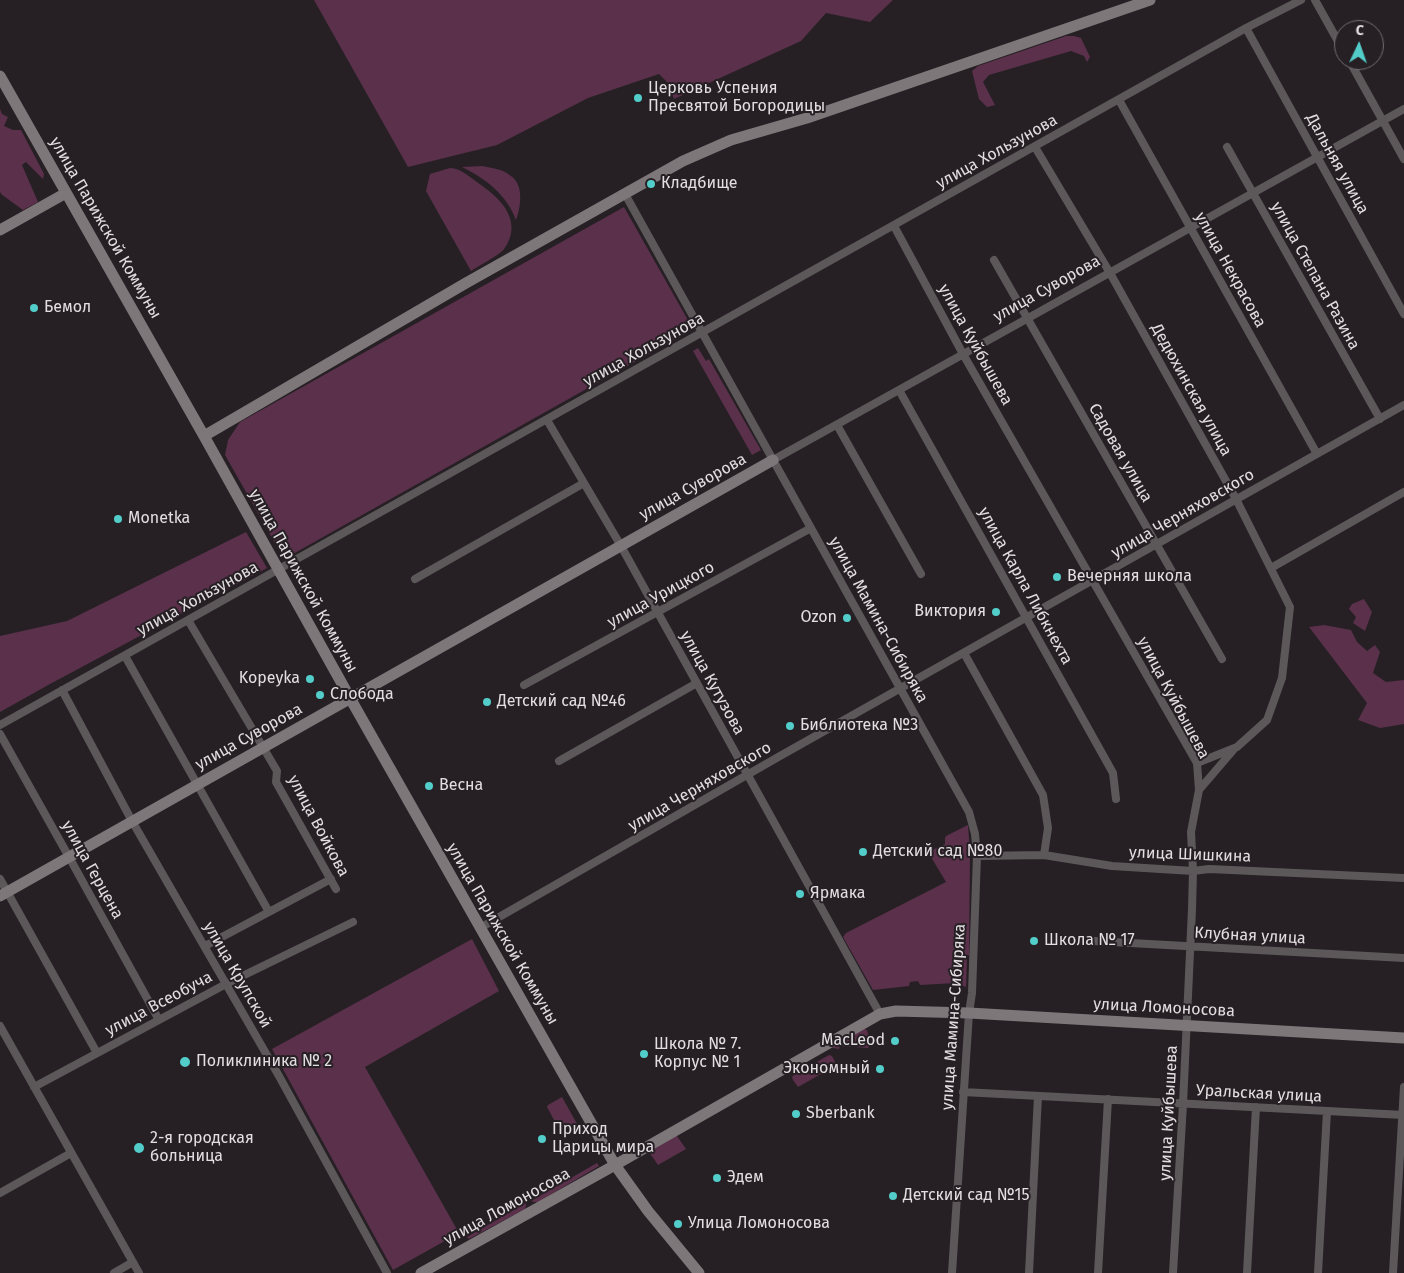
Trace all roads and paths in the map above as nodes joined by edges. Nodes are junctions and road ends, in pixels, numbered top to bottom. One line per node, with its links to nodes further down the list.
1 (1150, 0): 17 (main road)
2 (1301, 0): 4 (street, улица Хользунова)
3 (1315, 0): 5 (street)
4 (1246, 28): 8 (street, улица Хользунова); 13 (street, Дальняя улица)
5 (1334, 34)
6 (1355, 70): 10 (street)
7 (0, 76): 15 (main road, улица Парижской Коммуны)
8 (1119, 100): 11 (street, улица Хользунова); 19 (street, улица Некрасова)
9 (1404, 109): 10 (street, улица Суворова)
10 (1383, 121): 13 (street, улица Суворова); 14 (street)
11 (1035, 147): 18 (street, улица Хользунова); 22 (street, Дедюхинская улица)
12 (1227, 147): 16 (street, улица Степана Разина)
13 (1318, 157): 16 (street, улица Суворова); 23 (street, Дальняя улица)
14 (1404, 159)
15 (66, 193): 20 (main road); 32 (main road, улица Парижской Коммуны)
16 (1253, 193): 19 (street, улица Суворова); 29 (street, улица Степана Разина)
17 (625, 194): 25 (street, улица Мамина-Сибиряка); 32 (main road)
18 (894, 226): 25 (street, улица Хользунова); 26 (street, улица Куйбышева)
19 (1191, 228): 22 (street, улица Суворова); 33 (street, улица Некрасова)
20 (0, 230)
21 (994, 260): 24 (street, Садовая улица)
22 (1110, 273): 24 (street, улица Суворова); 37 (street, Дедюхинская улица)
23 (1404, 314)
24 (1027, 319): 26 (street, улица Суворова); 39 (street, Садовая улица)
25 (702, 334): 30 (street, улица Хользунова); 34 (street, улица Мамина-Сибиряка)
26 (963, 354): 27 (street, улица Суворова); 45 (street, улица Куйбышева)
27 (900, 390): 31 (street, улица Суворова); 47 (street, улица Карла Либкнехта)
28 (1404, 405): 29 (street, улица Черняховского)
29 (1380, 419): 33 (street, улица Черняховского)
30 (547, 420): 35 (street, улица Кутузова); 42 (street, улица Хользунова)
31 (837, 425): 34 (street, улица Суворова); 43 (street)
32 (204, 436): 42 (main road, улица Парижской Коммуны)
33 (1317, 454): 37 (street, улица Черняховского)
34 (773, 460): 38 (street, улица Мамина-Сибиряка); 40 (main road, улица Суворова)
35 (584, 483): 40 (street, улица Кутузова); 44 (street)
36 (1404, 492): 41 (street)
37 (1236, 499): 39 (street, улица Черняховского); 41 (street, Дедюхинская улица)
38 (811, 528): 46 (street, улица Урицкого); 54 (street, улица Мамина-Сибиряка)
39 (1156, 545): 45 (street, улица Черняховского); 51 (street, Садовая улица)
40 (621, 546): 46 (street, улица Кутузова); 56 (main road, улица Суворова)
41 (1271, 568): 59 (street, Дедюхинская улица)
42 (278, 570): 48 (street, улица Хользунова); 56 (main road, улица Парижской Коммуны)
43 (921, 574)
44 (415, 579)
45 (1093, 581): 47 (street, улица Черняховского); 62 (street, улица Куйбышева)
46 (658, 612): 52 (street, улица Кутузова); 53 (street, улица Урицкого)
47 (1027, 618): 49 (street, улица Черняховского); 66 (street, улица Карла Либкнехта)
48 (188, 620): 50 (street, улица Хользунова); 60 (street, улица Войкова)
49 (964, 653): 54 (street, улица Черняховского); 68 (street)
50 (124, 656): 55 (street, улица Хользунова); 64 (street)
51 (1222, 659)
52 (698, 683): 61 (street); 63 (street, улица Кутузова)
53 (524, 685)
54 (901, 688): 63 (street, улица Черняховского); 69 (street, улица Мамина-Сибиряка)
55 (62, 690): 57 (street, улица Хользунова); 67 (street, улица Крупской)
56 (350, 698): 60 (main road, улица Суворова); 79 (main road, улица Парижской Коммуны)
57 (0, 725)
58 (0, 734): 70 (street, улица Герцена)
59 (1237, 746): 62 (street, Дедюхинская улица); 65 (street)
60 (263, 747): 64 (main road, улица Суворова); 74 (street, улица Войкова)
61 (559, 761)
62 (1197, 763): 65 (street, улица Куйбышева)
63 (747, 775): 79 (street, улица Черняховского); 85 (street, улица Кутузова)
64 (197, 784): 67 (main road, улица Суворова); 77 (street)
65 (1199, 790): 71 (street, улица Куйбышева)
66 (1116, 799)
67 (132, 821): 70 (main road, улица Суворова); 81 (street, улица Крупской)
68 (1044, 855): 69 (street, улица Шишкина); 71 (street, улица Шишкина)
69 (977, 856): 86 (street, улица Мамина-Сибиряка)
70 (69, 857): 76 (main road, улица Суворова); 87 (street, улица Герцена)
71 (1193, 871): 72 (street, улица Шишкина); 82 (street, улица Куйбышева)
72 (1404, 878)
73 (0, 879): 76 (street)
74 (331, 879): 75 (street, улица Войкова); 77 (street)
75 (336, 889)
76 (4, 894): 91 (street)
77 (269, 912): 81 (street)
78 (353, 922): 84 (street, улица Всеобуча)
79 (480, 928): 102 (main road, улица Парижской Коммуны)
80 (1094, 941): 82 (street, Клубная улица)
81 (205, 946): 84 (street, улица Крупской)
82 (1190, 947): 83 (street, Клубная улица); 89 (street, улица Куйбышева)
83 (1404, 958)
84 (226, 984): 87 (street, улица Всеобуча); 107 (street, улица Крупской)
85 (880, 1014): 86 (main road, улица Ломоносова); 102 (main road, улица Ломоносова)
86 (968, 1014): 89 (main road, улица Ломоносова); 94 (street, улица Мамина-Сибиряка)
87 (159, 1020): 91 (street, улица Всеобуча)
88 (0, 1026): 92 (street)
89 (1187, 1026): 90 (main road, улица Ломоносова); 97 (street, улица Куйбышева)
90 (1404, 1038)
91 (97, 1053): 92 (street, улица Всеобуча)
92 (34, 1087): 101 (street)
93 (1404, 1087): 100 (street)
94 (963, 1092): 95 (street, Уральская улица); 110 (street, улица Мамина-Сибиряка)
95 (1038, 1096): 96 (street, Уральская улица); 111 (street)
96 (1108, 1099): 97 (street, Уральская улица); 112 (street)
97 (1183, 1104): 98 (street, Уральская улица); 113 (street, улица Куйбышева)
98 (1256, 1108): 99 (street, Уральская улица); 114 (street)
99 (1327, 1111): 100 (street, Уральская улица); 115 (street)
100 (1404, 1115): 116 (street)
101 (71, 1153): 103 (street); 104 (street)
102 (615, 1165): 108 (main road, улица Ломоносова); 109 (main road, улица Парижской Коммуны)
103 (0, 1193)
104 (133, 1262): 105 (street); 106 (street)
105 (114, 1273)
106 (139, 1273)
107 (387, 1273)
108 (421, 1273)
109 (699, 1273)
110 (952, 1273)
111 (1029, 1273)
112 (1098, 1273)
113 (1173, 1273)
114 (1247, 1273)
115 (1318, 1273)
116 (1394, 1273)

